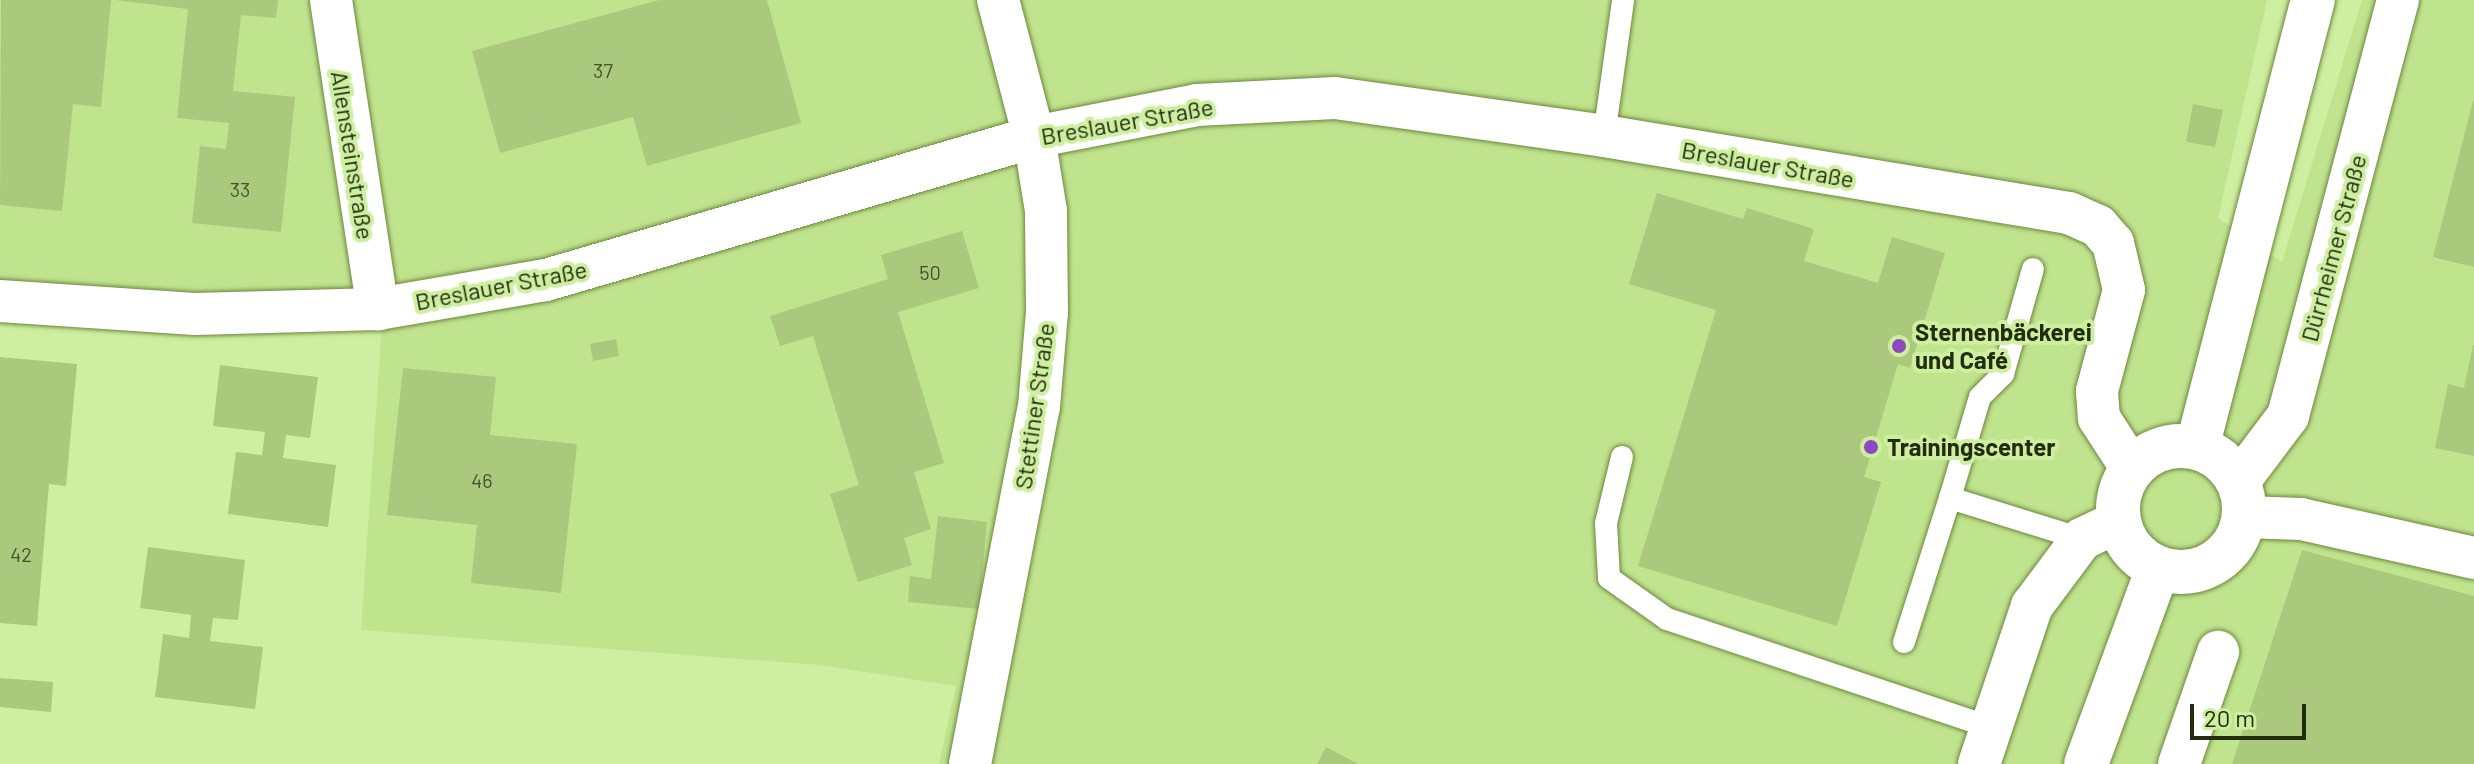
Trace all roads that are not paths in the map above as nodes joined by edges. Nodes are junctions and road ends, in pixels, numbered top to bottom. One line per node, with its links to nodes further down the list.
1 (331, 0): 10 (street, Allensteinstraße)
2 (998, 0): 7 (street, Stettiner Straße)
3 (1623, 0): 6 (lane)
4 (2313, 0): 11 (main road)
5 (2398, 0): 15 (street, Dürrheimer Straße)
6 (1604, 136): 7 (street, Breslauer Straße); 13 (street, Breslauer Straße)
7 (1034, 137): 10 (street, Breslauer Straße); 22 (street, Stettiner Straße)
8 (2033, 269): 14 (lane)
9 (0, 301): 10 (street, Breslauer Straße)
10 (378, 309)
11 (2197, 448): 13 (main road); 15 (main road)
12 (1622, 457): 21 (lane)
13 (2132, 469): 16 (main road)
14 (1950, 498): 16 (lane); 19 (lane)
15 (2242, 499): 17 (street); 18 (main road, Dürrheimer Straße)
16 (2100, 530): 18 (main road); 21 (street)
17 (2474, 558)
18 (2158, 568): 23 (main road)
19 (1904, 642)
20 (2218, 652): 24 (street)
21 (1985, 746)
22 (970, 764)
23 (2086, 764)
24 (2179, 764)

